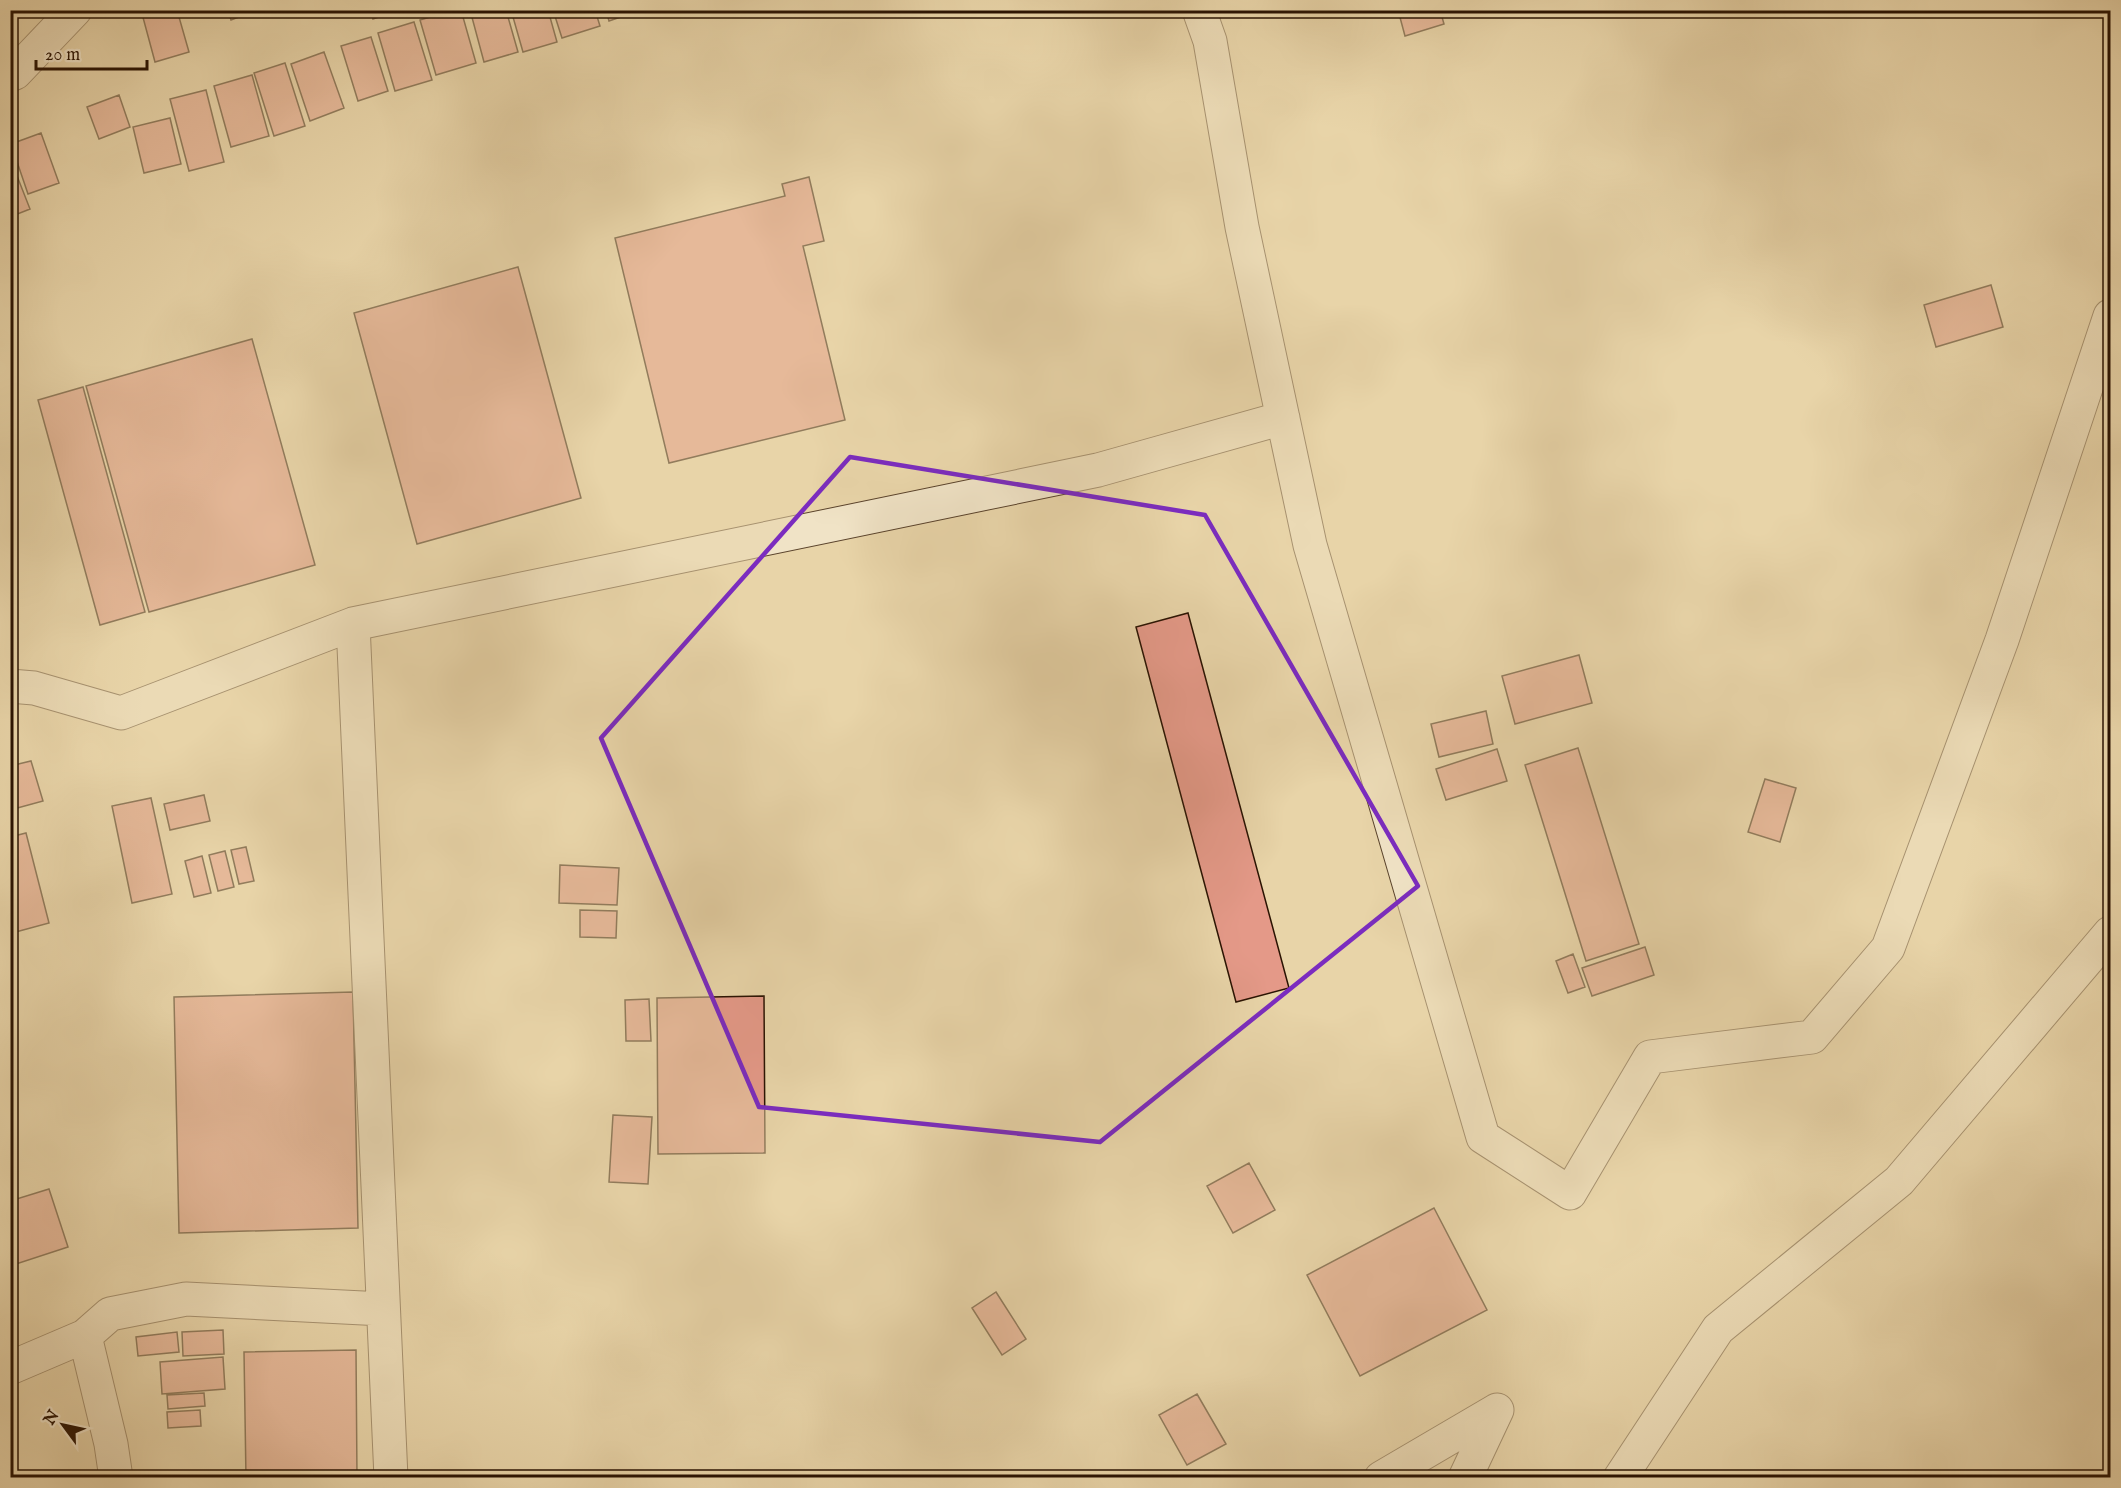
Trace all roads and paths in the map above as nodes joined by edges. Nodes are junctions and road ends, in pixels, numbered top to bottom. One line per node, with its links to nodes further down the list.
1 (75, 10): 3 (street)
2 (1199, 10): 5 (street)
3 (10, 75)
4 (2110, 316): 5 (street)
5 (1283, 418): 6 (street)
6 (353, 624): 7 (street); 9 (street)
7 (10, 686)
8 (2110, 933): 16 (street)
9 (383, 1309): 10 (street); 13 (street)
10 (85, 1335): 11 (street); 12 (street)
11 (10, 1368)
12 (116, 1478)
13 (391, 1478)
14 (1381, 1478): 15 (street)
15 (1465, 1478)
16 (1620, 1478)

